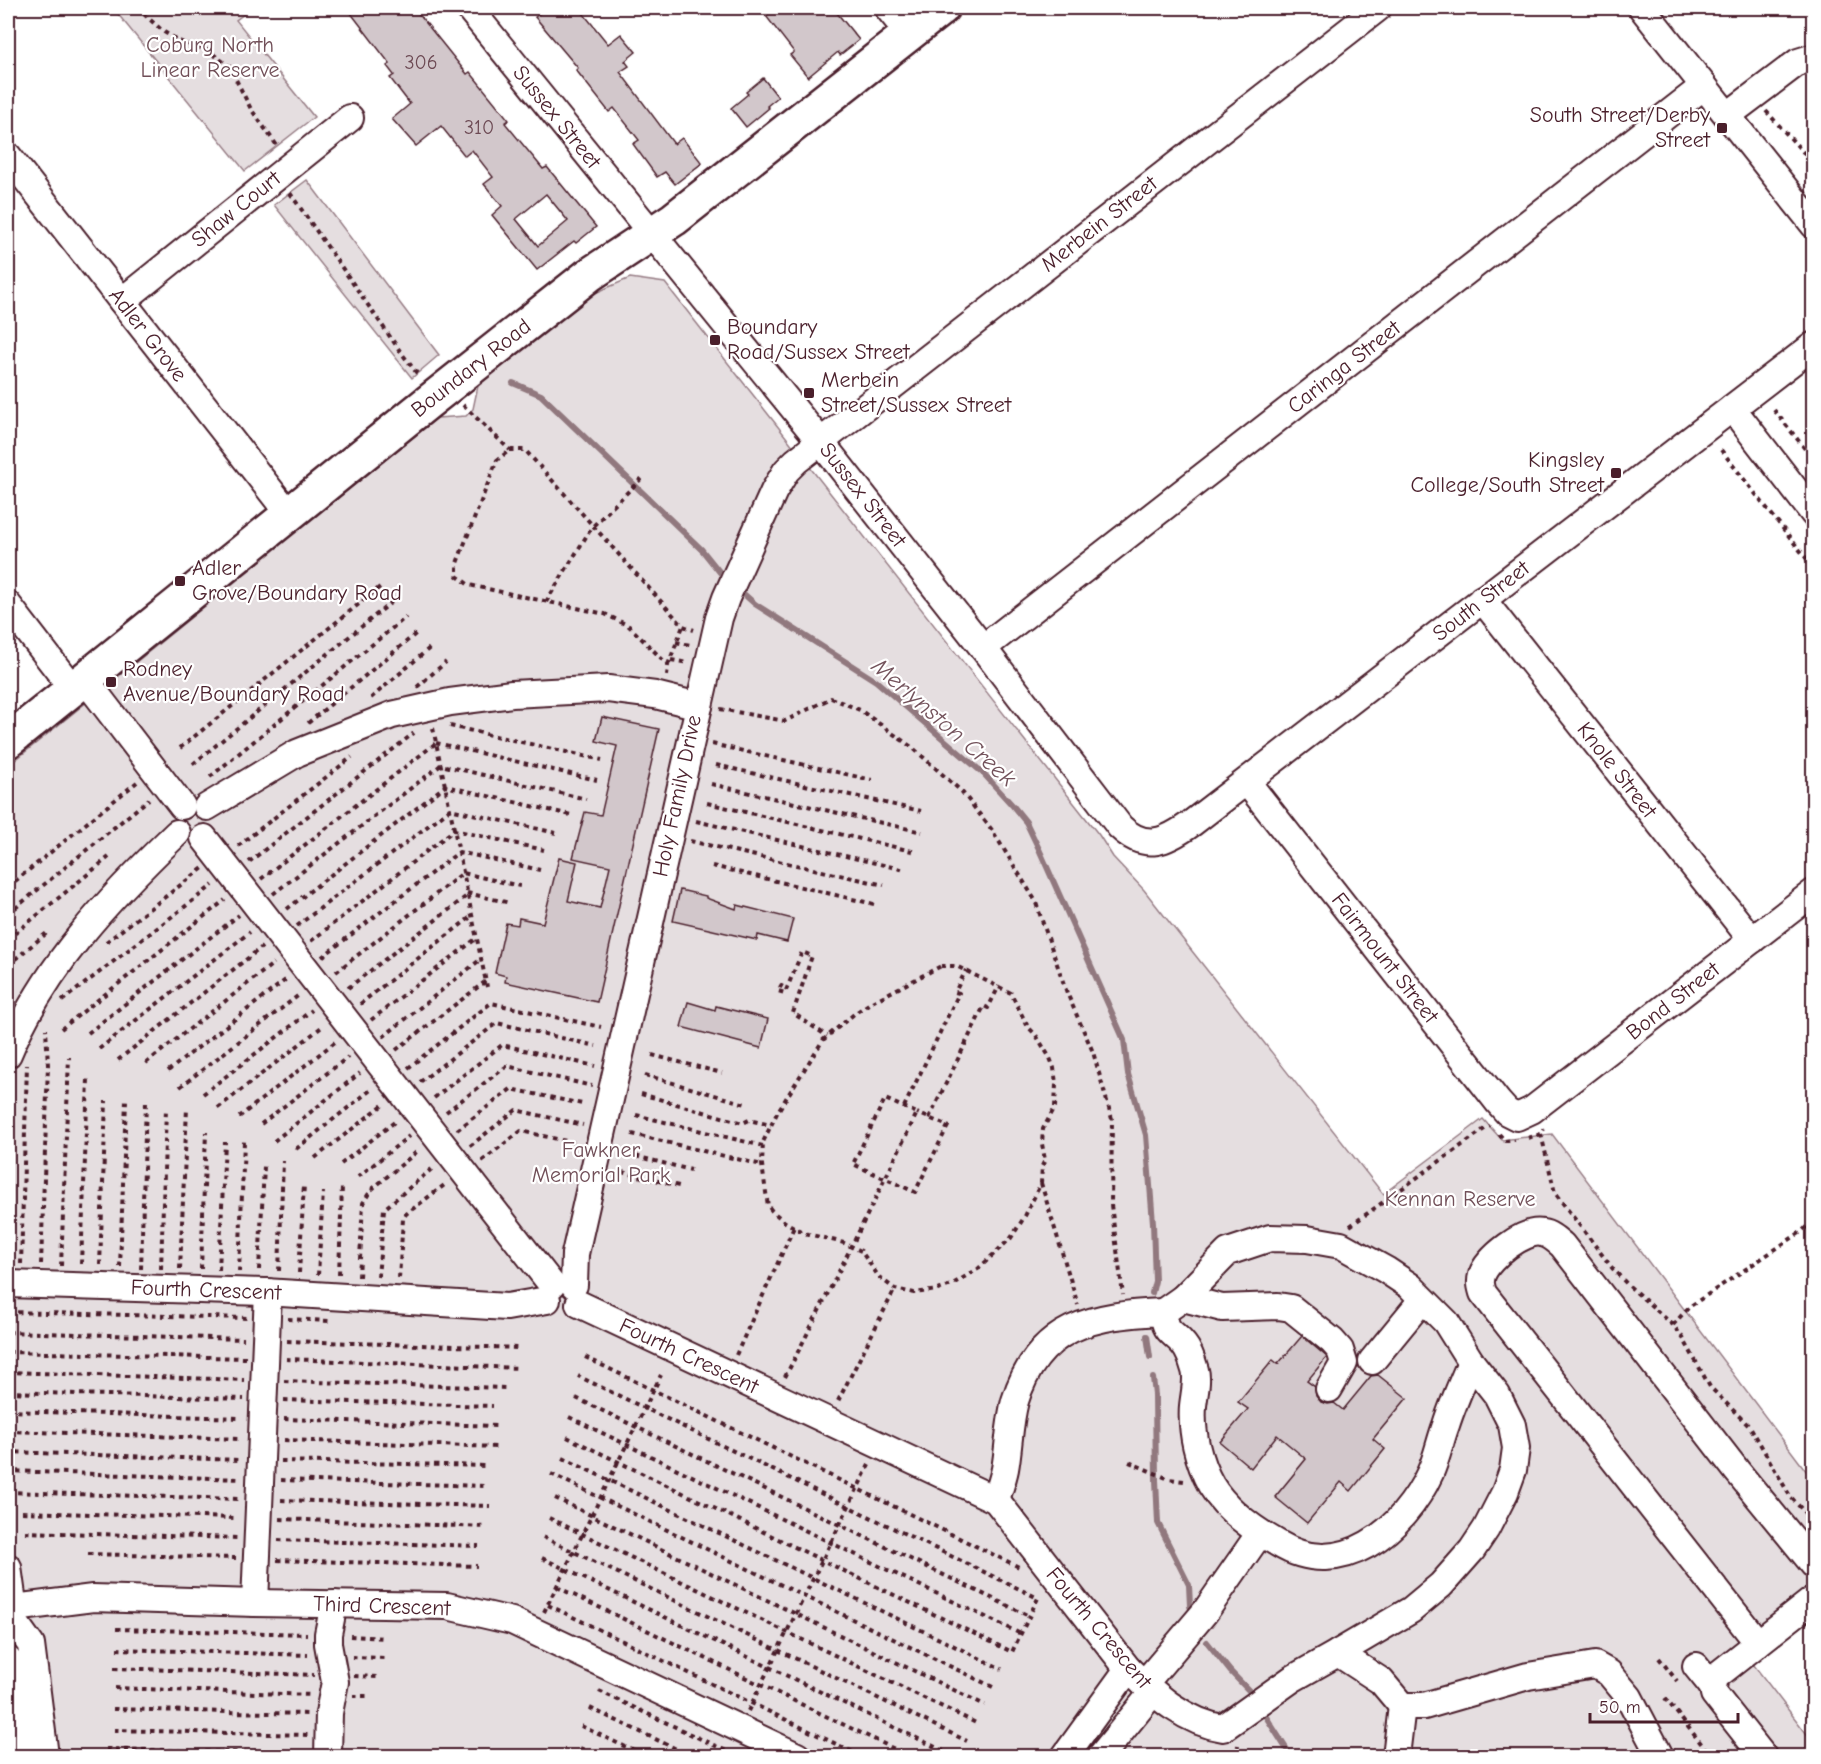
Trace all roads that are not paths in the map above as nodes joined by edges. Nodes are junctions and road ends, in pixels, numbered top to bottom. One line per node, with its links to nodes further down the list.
1 (469, 8): 13 (street, Sussex Street)
2 (888, 8): 6 (street)
3 (942, 8): 6 (main road, Boundary Road)
4 (1378, 8): 17 (street, Merbein Street)
5 (1642, 8): 8 (street)
6 (909, 34): 13 (main road, Boundary Road)
7 (1814, 57): 9 (street)
8 (1704, 86): 9 (street); 22 (street, Caringa Street)
9 (1728, 115): 12 (street)
10 (350, 118): 14 (street, Shaw Court)
11 (8, 156): 14 (street, Adler Grove)
12 (1814, 225)
13 (651, 234): 17 (street, Sussex Street); 18 (main road, Boundary Road)
14 (122, 301): 18 (street, Adler Grove)
15 (1814, 345): 16 (street, South Street)
16 (1732, 408): 19 (street); 20 (street, South Street)
17 (820, 441): 22 (street, Sussex Street); 24 (street, Merbein Street)
18 (289, 514): 23 (main road, Boundary Road)
19 (1814, 514)
20 (1482, 599): 26 (street, South Street); 31 (street, Knole Street)
21 (8, 605): 23 (street)
22 (983, 648): 29 (street, Sussex Street)
23 (78, 683): 25 (main road, Boundary Road); 27 (street)
24 (699, 706): 27 (street, Holy Family Drive); 36 (street, Holy Family Drive)
25 (8, 741)
26 (1247, 782): 29 (street, South Street); 34 (street, Fairmount Street)
27 (194, 807): 28 (street); 32 (street)
28 (177, 833): 32 (street); 33 (street)
29 (1143, 841)
30 (1814, 892): 31 (street, Bond Street)
31 (1752, 940): 34 (street, Bond Street)
32 (326, 982): 36 (street)
33 (17, 1058)
34 (1519, 1111)
35 (202, 1291): 36 (street); 47 (street)
36 (563, 1293): 42 (street, Fourth Crescent)
37 (1422, 1300): 38 (street, Fourth Crescent); 39 (street); 40 (street, Fourth Crescent)
38 (1173, 1305): 41 (street); 42 (street); 43 (street)
39 (1372, 1361)
40 (1471, 1362): 43 (street); 51 (street, Fourth Crescent)
41 (1329, 1389)
42 (996, 1500): 54 (street, Fourth Crescent)
43 (1260, 1533): 54 (street)
44 (1814, 1565): 50 (street)
45 (8, 1567): 49 (street)
46 (1814, 1599): 50 (street)
47 (255, 1603): 48 (street, Third Crescent); 49 (street, Third Crescent)
48 (334, 1604): 56 (street); 60 (street, Third Crescent)
49 (11, 1620): 59 (street)
50 (1758, 1643): 55 (street)
51 (1338, 1653): 54 (street, Fourth Crescent); 57 (street)
52 (8, 1660): 58 (street)
53 (1696, 1666): 55 (street)
54 (1142, 1682): 61 (street); 62 (street)
55 (1713, 1687): 65 (street)
56 (330, 1703)
57 (1402, 1706): 63 (street); 64 (street)
58 (23, 1756)
59 (45, 1756)
60 (797, 1756)
61 (1065, 1756)
62 (1101, 1756)
63 (1396, 1756)
64 (1660, 1756)
65 (1762, 1756)

